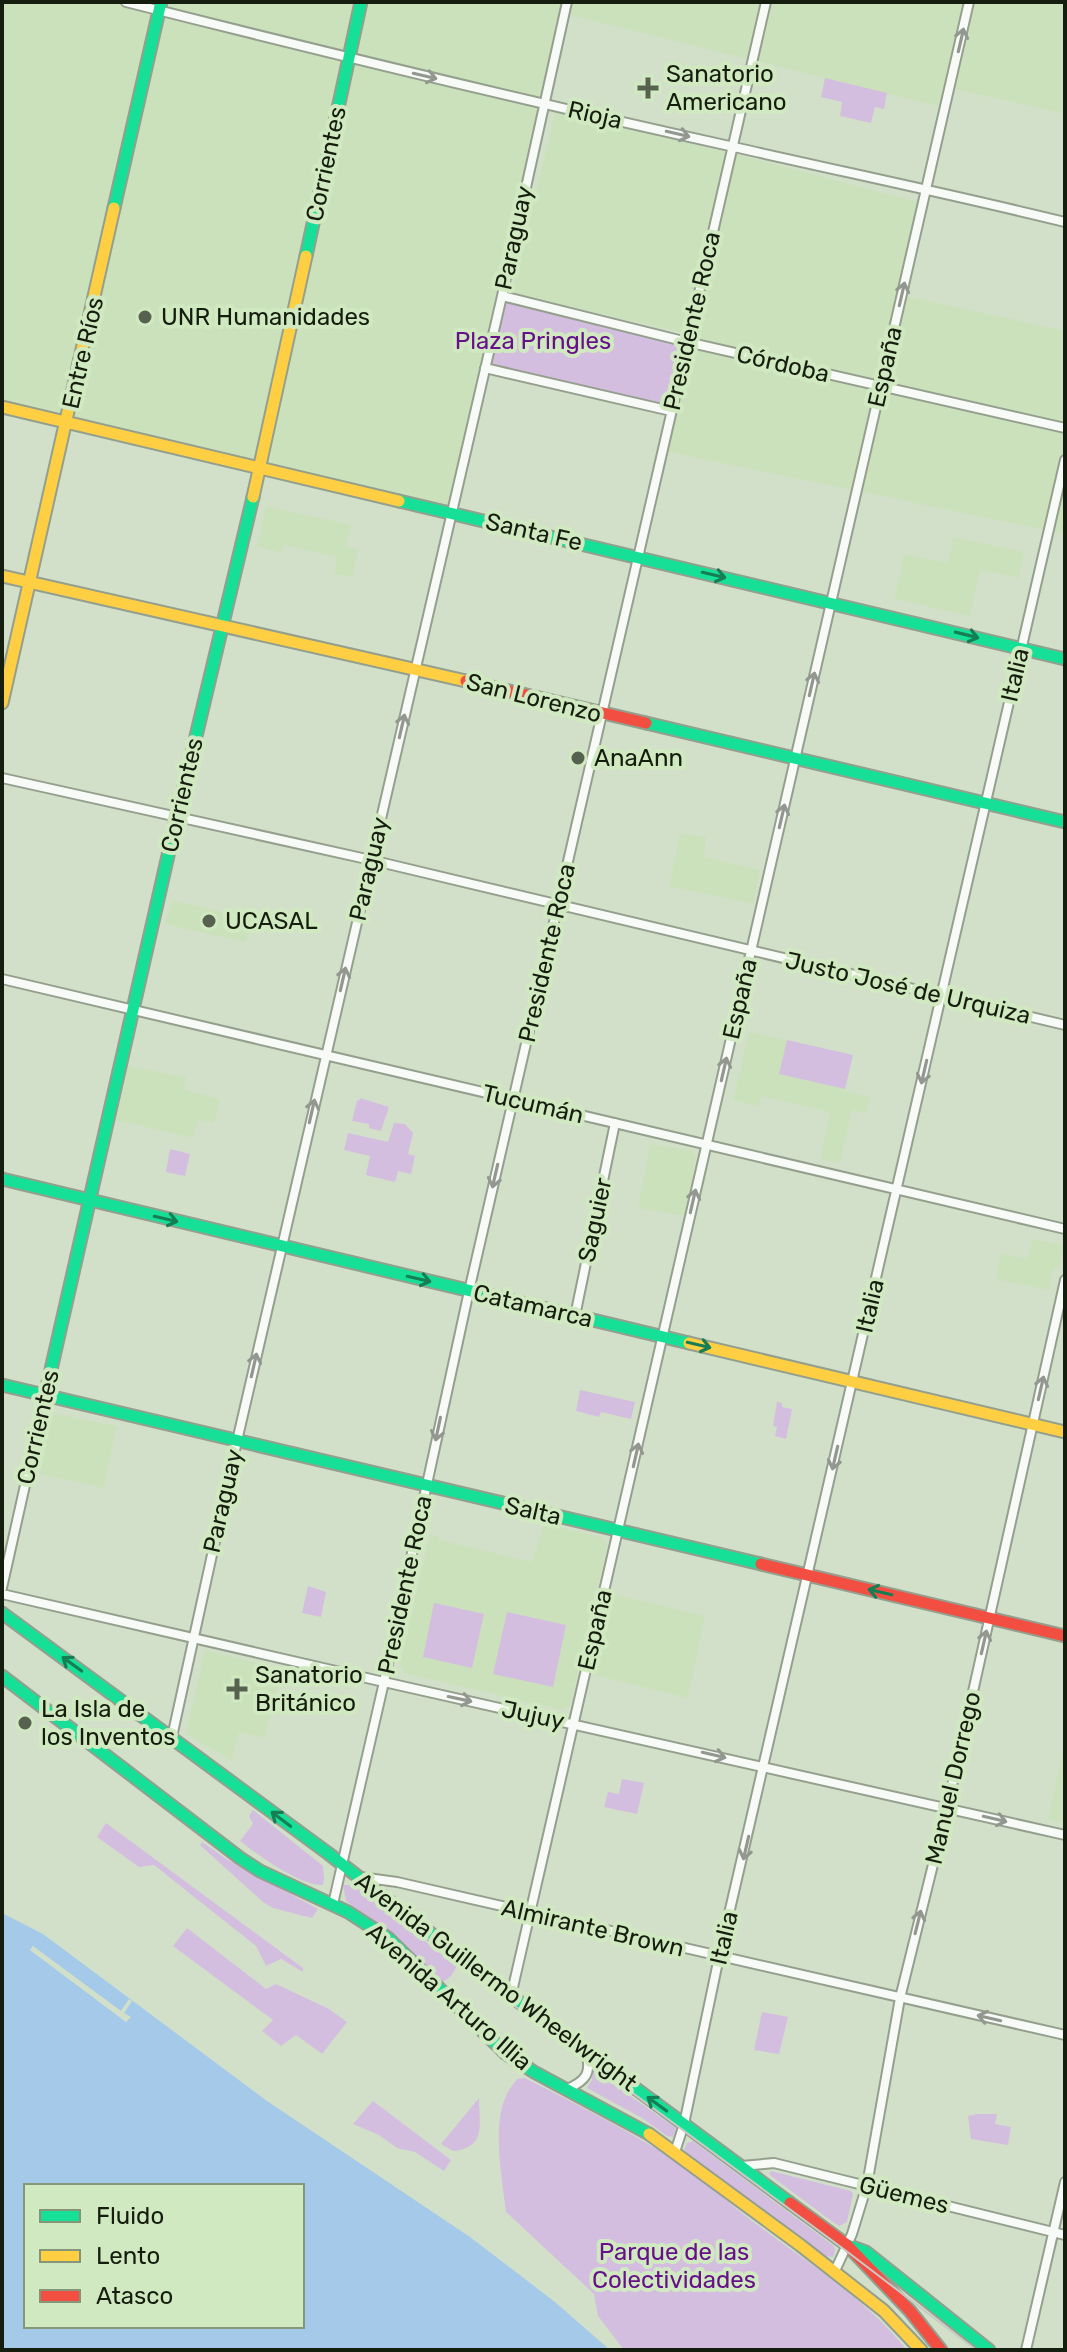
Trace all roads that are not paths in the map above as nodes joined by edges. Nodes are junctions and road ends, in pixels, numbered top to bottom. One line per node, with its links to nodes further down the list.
1 (126, 2): 6 (street, Rioja)
2 (361, 2): 7 (main road, Corrientes)
3 (567, 2): 8 (street, Paraguay)
4 (766, 2): 9 (street, Presidente Roca)
5 (969, 2): 10 (street, España, one-way to 5)
6 (160, 6): 7 (street, Rioja); 18 (main road, Entre Ríos)
7 (349, 58): 8 (street, Rioja, one-way to 8); 21 (main road, Corrientes)
8 (544, 103): 9 (street, Rioja, one-way to 9); 12 (street, Paraguay)
9 (733, 147): 10 (street, Rioja); 13 (street, Presidente Roca)
10 (926, 188): 11 (street, Rioja); 15 (street, España, one-way to 10)
11 (1065, 222)
12 (502, 296): 13 (street, Córdoba); 14 (street, Paraguay)
13 (687, 342): 15 (street, Córdoba); 17 (street, Presidente Roca)
14 (485, 368): 17 (street); 22 (street, Paraguay)
15 (881, 386): 19 (street, Córdoba); 26 (street, España)
16 (2, 407): 18 (main road, Santa Fe)
17 (671, 411): 23 (street, Presidente Roca)
18 (67, 422): 21 (main road, Santa Fe); 25 (main road, Entre Ríos)
19 (1065, 428)
20 (1065, 460): 28 (street, Italia)
21 (260, 469): 22 (main road, Santa Fe); 27 (main road, Corrientes)
22 (451, 513): 23 (main road, Santa Fe); 30 (street, Paraguay)
23 (638, 557): 26 (main road, Santa Fe, one-way to 26); 32 (street, Presidente Roca)
24 (2, 576): 25 (main road, San Lorenzo)
25 (29, 582): 27 (main road, San Lorenzo); 31 (main road, Entre Ríos)
26 (831, 603): 28 (main road, Santa Fe, one-way to 28); 33 (street, España, one-way to 26)
27 (223, 626): 30 (main road, San Lorenzo); 36 (main road, Corrientes)
28 (1021, 649): 29 (main road, Santa Fe); 35 (street, Italia)
29 (1065, 659)
30 (415, 669): 32 (main road, San Lorenzo); 38 (street, Paraguay, one-way to 30)
31 (2, 703)
32 (602, 715): 33 (main road, San Lorenzo); 39 (street, Presidente Roca)
33 (795, 760): 35 (main road, San Lorenzo); 40 (street, España, one-way to 33)
34 (2, 778): 36 (street, Justo José de Urquiza)
35 (985, 804): 37 (main road, San Lorenzo); 42 (street, Italia)
36 (177, 816): 38 (street, Justo José de Urquiza); 43 (main road, Corrientes)
37 (1065, 822)
38 (371, 860): 39 (street, Justo José de Urquiza); 45 (street, Paraguay, one-way to 38)
39 (558, 906): 40 (street, Justo José de Urquiza); 46 (street, Presidente Roca)
40 (751, 951): 42 (street, Justo José de Urquiza); 48 (street, España, one-way to 40)
41 (2, 979): 43 (street, Tucumán)
42 (941, 996): 44 (street, Justo José de Urquiza); 50 (street, Italia, one-way to 50)
43 (133, 1010): 45 (street, Tucumán); 51 (main road, Corrientes)
44 (1065, 1025)
45 (325, 1055): 46 (street, Tucumán); 53 (street, Paraguay, one-way to 45)
46 (513, 1100): 47 (street, Tucumán); 55 (street, Presidente Roca, one-way to 55)
47 (615, 1123): 48 (street, Tucumán); 56 (street, Saguier)
48 (706, 1145): 50 (street, Tucumán); 57 (street, España, one-way to 48)
49 (2, 1179): 51 (main road, Catamarca)
50 (897, 1190): 52 (street, Tucumán); 58 (street, Italia)
51 (90, 1201): 53 (main road, Catamarca, one-way to 53); 60 (main road, Corrientes)
52 (1065, 1229)
53 (281, 1246): 55 (main road, Catamarca, one-way to 55); 63 (street, Paraguay, one-way to 53)
54 (1065, 1280): 61 (street, Manuel Dorrego, one-way to 54)
55 (469, 1291): 56 (main road, Catamarca); 64 (street, Presidente Roca, one-way to 64)
56 (575, 1316): 57 (main road, Catamarca)
57 (662, 1337): 58 (main road, Catamarca, one-way to 58); 65 (street, España, one-way to 57)
58 (852, 1382): 61 (main road, Catamarca); 66 (street, Italia, one-way to 66)
59 (2, 1385): 60 (main road, Salta)
60 (45, 1396): 63 (main road, Salta); 67 (street, Corrientes)
61 (1033, 1425): 62 (main road, Catamarca); 69 (street, Manuel Dorrego)
62 (1065, 1432)
63 (237, 1441): 64 (main road, Salta); 71 (street, Paraguay)
64 (426, 1485): 65 (main road, Salta); 73 (street, Presidente Roca)
65 (619, 1531): 66 (main road, Salta); 74 (street, España)
66 (809, 1576): 69 (main road, Salta, one-way to 66); 76 (street, Italia)
67 (2, 1591): 71 (street, Jujuy)
68 (2, 1613): 75 (main road, Avenida Guillermo Wheelwright, one-way to 68)
69 (990, 1618): 70 (main road, Salta); 77 (street, Manuel Dorrego, one-way to 69)
70 (1065, 1636)
71 (193, 1637): 73 (street, Jujuy); 75 (street, Paraguay)
72 (2, 1676): 81 (main road, Avenida Arturo Illia)
73 (384, 1682): 74 (street, Jujuy, one-way to 74); 79 (street, Presidente Roca)
74 (573, 1723): 76 (street, Jujuy, one-way to 76); 82 (street, España)
75 (172, 1737): 79 (main road, Avenida Guillermo Wheelwright, one-way to 75)
76 (765, 1767): 77 (street, Jujuy); 83 (street, Italia, one-way to 83)
77 (947, 1808): 78 (street, Jujuy, one-way to 78); 85 (street, Manuel Dorrego, one-way to 77)
78 (1065, 1835)
79 (343, 1867): 80 (main road, Avenida Guillermo Wheelwright); 81 (street, Presidente Roca)
80 (355, 1876): 82 (street, Almirante Brown); 84 (main road, Avenida Guillermo Wheelwright)
81 (333, 1904): 88 (main road, Avenida Arturo Illia)
82 (529, 1914): 83 (street, Almirante Brown); 84 (street, España)
83 (719, 1957): 85 (street, Almirante Brown); 89 (street, Italia)
84 (511, 1996): 87 (main road, Avenida Guillermo Wheelwright)
85 (900, 1998): 86 (street, Almirante Brown, one-way to 85); 93 (street, Manuel Dorrego)
86 (1065, 2035)
87 (586, 2052): 88 (street); 89 (main road, Avenida Guillermo Wheelwright, one-way to 87)
88 (566, 2090): 90 (main road, Avenida Arturo Illia)
89 (684, 2124): 90 (street, Italia); 91 (main road, Avenida Guillermo Wheelwright)
90 (675, 2152): 97 (main road, Avenida Arturo Illia)
91 (742, 2166): 93 (street, Güemes); 96 (main road, Avenida Guillermo Wheelwright)
92 (1065, 2182): 94 (street)
93 (867, 2185): 94 (street, Güemes); 96 (street, Manuel Dorrego)
94 (1053, 2232): 95 (street, Güemes); 101 (street)
95 (1065, 2235)
96 (847, 2245): 97 (street, Manuel Dorrego); 99 (main road); 100 (main road, Avenida Guillermo Wheelwright)
97 (834, 2273): 98 (main road, Avenida Arturo Illia)
98 (921, 2350)
99 (941, 2350)
100 (989, 2350)
101 (1026, 2350)

